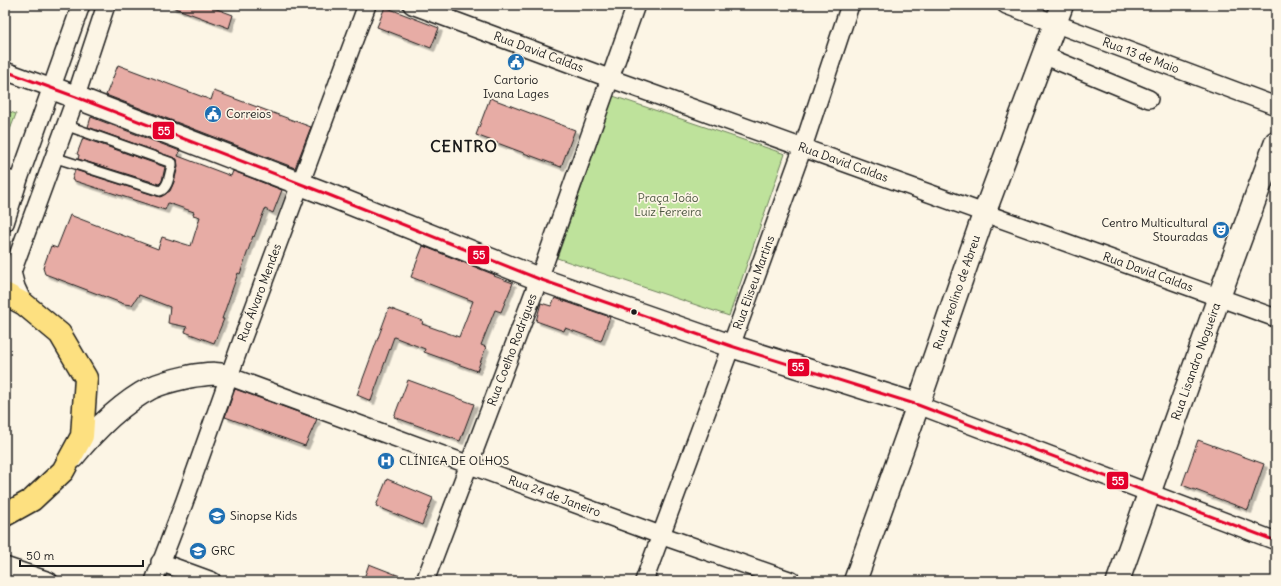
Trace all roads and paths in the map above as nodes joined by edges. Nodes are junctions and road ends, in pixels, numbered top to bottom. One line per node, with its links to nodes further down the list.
1 (81, 5): 12 (street)
2 (106, 5): 13 (street)
3 (367, 5): 21 (street, Rua Álvaro Mendes)
4 (412, 5): 11 (street, Rua David Caldas)
5 (636, 5): 11 (street, Rua Coelho Rodrigues)
6 (850, 5): 18 (street, Rua Eliseu Martins)
7 (1006, 5): 8 (street, Rua 13 de Maio)
8 (1059, 14): 9 (street, Rua Areolino de Abreu); 15 (street, Rua 13 de Maio)
9 (1043, 55): 14 (street); 23 (street, Rua Areolino de Abreu)
10 (5, 71): 12 (street)
11 (611, 79): 18 (street, Rua David Caldas); 25 (street, Rua Coelho Rodrigues)
12 (52, 88): 13 (street); 20 (street)
13 (76, 97): 16 (street); 21 (street)
14 (1149, 99)
15 (1276, 106)
16 (65, 125): 19 (street); 19 (lane)
17 (1276, 142): 27 (street, Rua Lisandro Nogueira)
18 (803, 147): 23 (street, Rua David Caldas); 30 (street, Rua Eliseu Martins)
19 (53, 157): 22 (street)
20 (13, 180): 22 (street); 24 (street)
21 (301, 184): 25 (street); 31 (street, Rua Álvaro Mendes)
22 (39, 196): 28 (street)
23 (984, 214): 27 (street, Rua David Caldas); 32 (street, Rua Areolino de Abreu)
24 (5, 223)
25 (539, 279): 30 (street); 33 (street, Rua Coelho Rodrigues)
26 (5, 294): 28 (main road)
27 (1219, 297): 29 (street, Rua David Caldas); 35 (street, Rua Lisandro Nogueira)
28 (24, 304): 34 (main road)
29 (1276, 318)
30 (731, 346): 32 (street); 37 (street, Rua Eliseu Martins)
31 (228, 376): 33 (street, Rua 24 de Janeiro); 34 (street); 39 (street, Rua Álvaro Mendes)
32 (918, 405): 35 (street); 47 (street, Rua Areolino de Abreu)
33 (468, 463): 37 (street, Rua 24 de Janeiro); 44 (street, Rua Coelho Rodrigues)
34 (63, 471): 36 (main road)
35 (1149, 493): 38 (street); 48 (street, Rua Lisandro Nogueira)
36 (5, 515)
37 (660, 535): 45 (street, Rua Eliseu Martins); 46 (street, Rua 24 de Janeiro)
38 (1276, 541)
39 (160, 562): 42 (street, Rua Álvaro Mendes); 43 (street)
40 (5, 566): 41 (street)
41 (50, 581)
42 (154, 581)
43 (212, 581)
44 (425, 581)
45 (644, 581)
46 (792, 581)
47 (855, 581)
48 (1118, 581)

